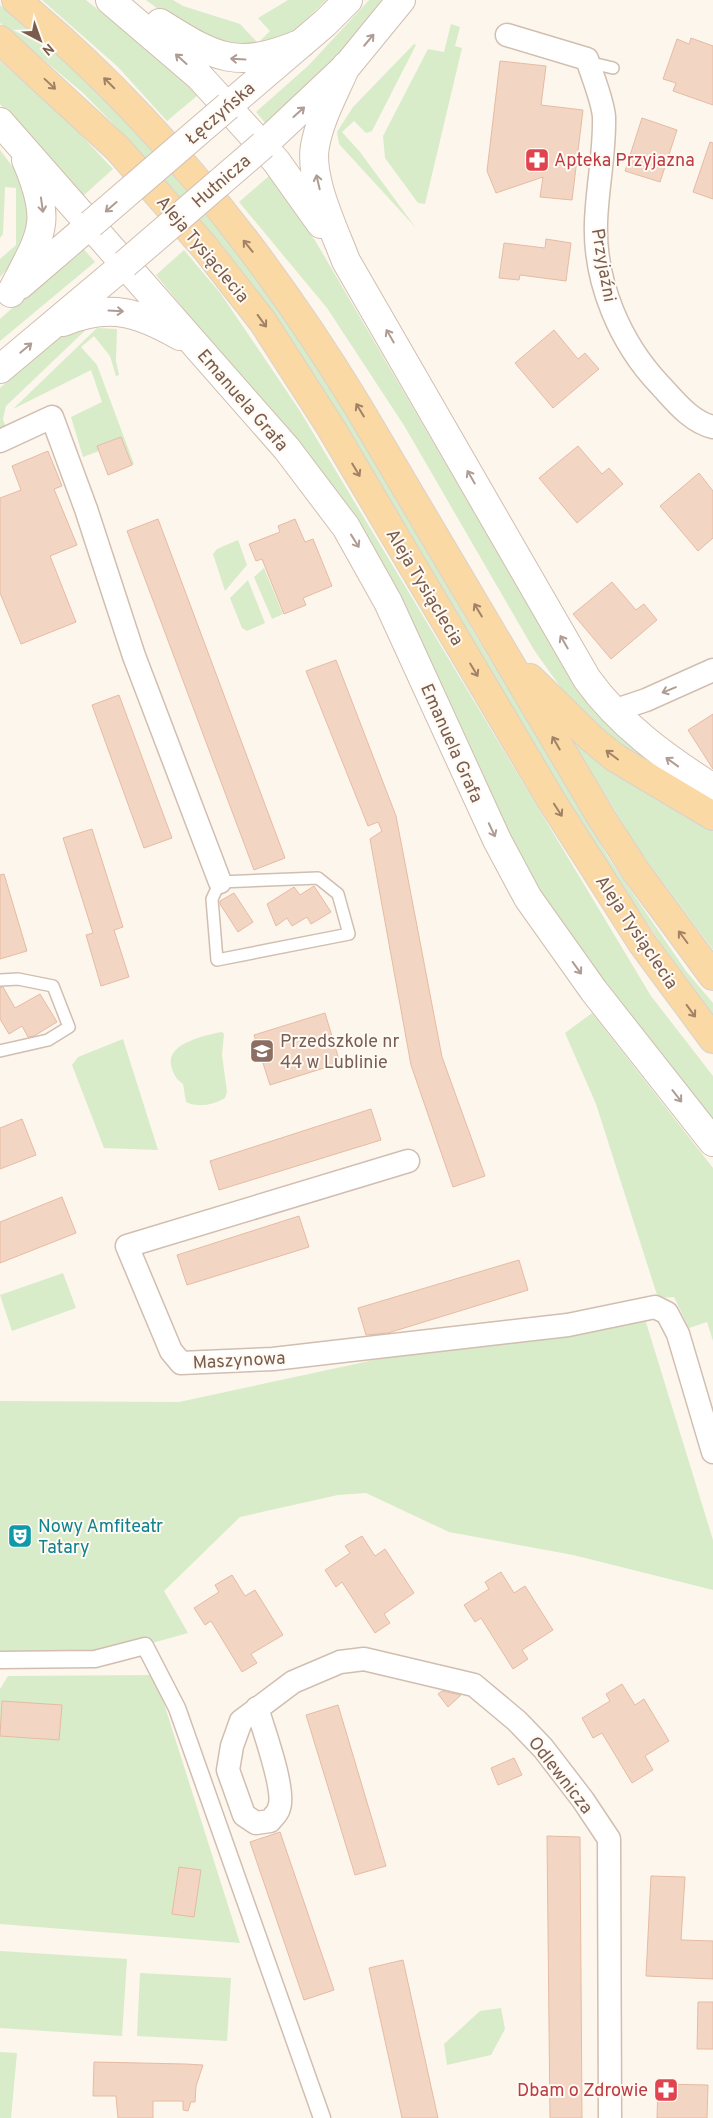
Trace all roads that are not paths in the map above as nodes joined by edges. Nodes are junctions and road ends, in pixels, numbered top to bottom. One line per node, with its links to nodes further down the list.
1 (16, 0): 25 (main road, Aleja Tysiąclecia, one-way to 1)
2 (110, 0): 12 (street, one-way to 2)
3 (119, 0): 8 (street, one-way to 3)
4 (348, 0): 8 (street, Łęczyńska)
5 (401, 0): 10 (street, one-way to 5)
6 (506, 35): 9 (street)
7 (0, 40): 33 (main road, Aleja Tysiąclecia, one-way to 33)
8 (302, 42): 12 (street, Łęczyńska)
9 (588, 62): 11 (lane); 23 (street, Przyjaźni)
10 (346, 66): 15 (street, Hutnicza, one-way to 10); 17 (street, one-way to 10)
11 (613, 68)
12 (228, 106): 15 (street); 16 (street, Łęczyńska, one-way to 16, bridge)
13 (0, 122): 14 (street)
14 (19, 143): 16 (street); 19 (street, one-way to 19)
15 (263, 145): 17 (street); 18 (street, Hutnicza, bridge)
16 (91, 224): 18 (street); 19 (street)
17 (346, 261): 27 (street, one-way to 17)
18 (124, 264): 20 (street, Hutnicza); 21 (street, Emanuela Grafa)
19 (5, 298)
20 (52, 326): 21 (street, one-way to 21); 22 (street, Hutnicza, one-way to 20)
21 (194, 344): 35 (street, Emanuela Grafa, one-way to 35)
22 (0, 369)
23 (713, 427)
24 (0, 442): 30 (street)
25 (503, 652): 29 (main road, one-way to 25); 31 (main road, Aleja Tysiąclecia, one-way to 25)
26 (713, 670): 27 (street, one-way to 27)
27 (613, 711): 28 (street, one-way to 27)
28 (713, 788)
29 (713, 816)
30 (220, 882): 30 (lane)
31 (713, 976)
32 (0, 980): 34 (lane)
33 (713, 1039)
34 (0, 1050)
35 (713, 1142)
36 (408, 1161): 37 (street, Maszynowa)
37 (713, 1452)
38 (0, 1660): 40 (street)
39 (257, 1708): 41 (street, Odlewnicza)
40 (322, 2118)
41 (610, 2118)

